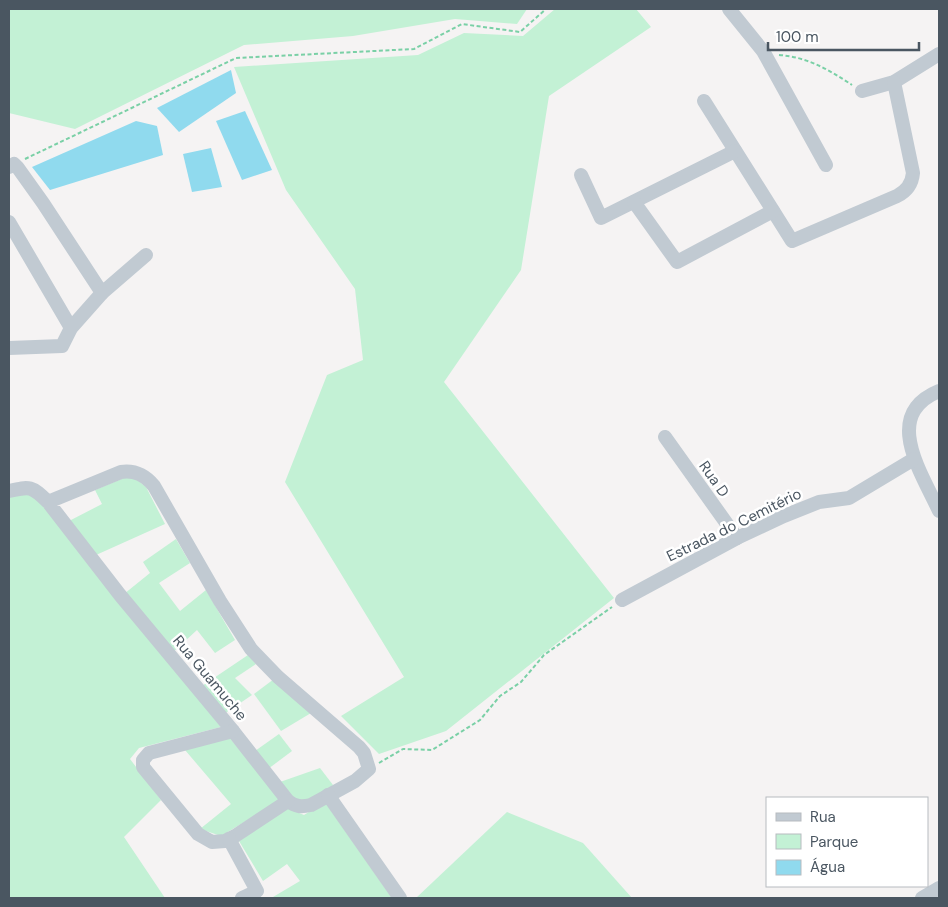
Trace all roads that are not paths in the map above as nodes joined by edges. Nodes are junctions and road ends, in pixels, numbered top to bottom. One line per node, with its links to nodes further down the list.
1 (729, 9): 7 (street)
2 (939, 54): 3 (street)
3 (894, 82): 4 (street); 11 (street)
4 (862, 91)
5 (704, 101): 6 (street)
6 (735, 152): 10 (street); 11 (street)
7 (826, 165)
8 (11, 166): 14 (street)
9 (581, 175): 10 (street)
10 (634, 202): 11 (street)
11 (773, 211)
12 (9, 222): 15 (street)
13 (146, 255): 14 (street)
14 (102, 292): 15 (street)
15 (71, 328): 16 (street)
16 (9, 348)
17 (939, 391): 19 (street)
18 (665, 437): 23 (street, Rua D)
19 (914, 459): 22 (street); 23 (street, Estrada do Cemitério)
20 (9, 491): 21 (street, Rua Guamuche)
21 (48, 502): 25 (street, Rua Guamuche); 26 (street)
22 (939, 511)
23 (737, 538): 24 (street, Estrada do Cemitério)
24 (622, 600)
25 (233, 731): 27 (street, Rua Guamuche); 28 (street)
26 (328, 795): 27 (street); 31 (street)
27 (288, 801): 28 (street)
28 (229, 839): 30 (street)
29 (939, 888): 32 (street)
30 (242, 898)
31 (400, 898)
32 (922, 898)

